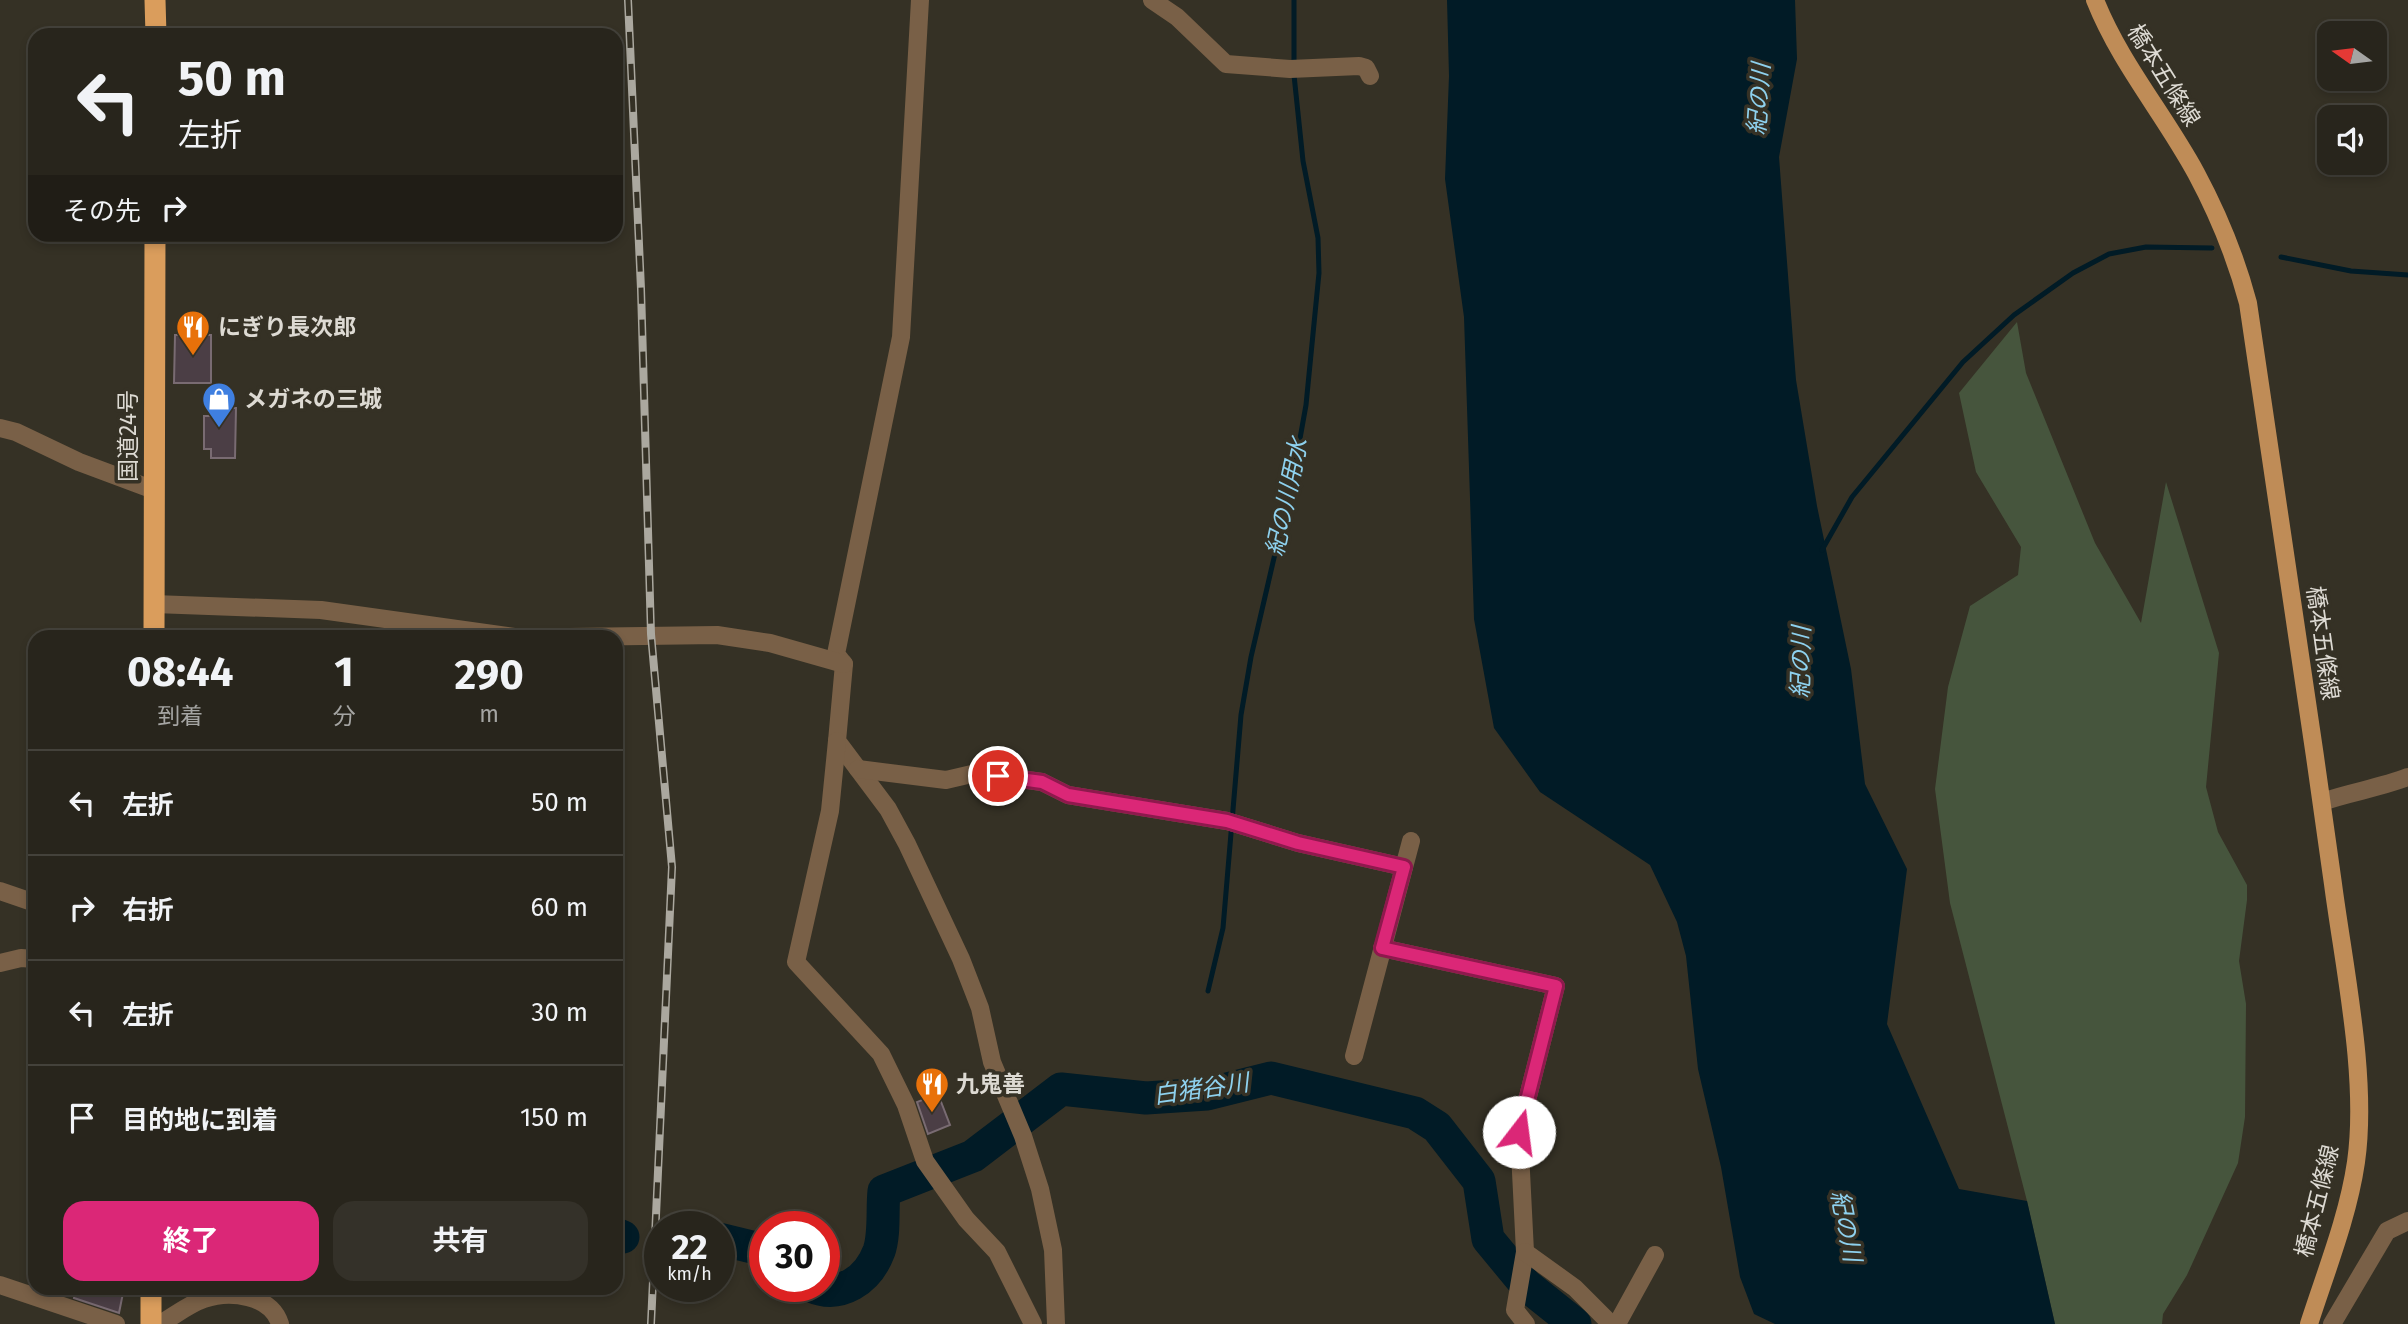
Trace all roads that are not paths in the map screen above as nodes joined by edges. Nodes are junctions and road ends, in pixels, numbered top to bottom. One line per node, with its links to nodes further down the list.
1 (155, 0): 5 (highway)
2 (920, 0): 14 (street)
3 (1152, 0): 6 (street)
4 (2095, 0): 18 (main road, 橋本五條線)
5 (156, 28)
6 (1370, 76)
7 (155, 242): 9 (highway, 国道24号)
8 (0, 428): 9 (street)
9 (154, 490): 10 (highway, 国道24号)
10 (154, 604): 11 (highway, 国道24号); 12 (street)
11 (154, 630)
12 (464, 630)
13 (623, 636): 14 (street)
14 (844, 664): 15 (street)
15 (837, 741): 16 (street); 38 (street)
16 (858, 769): 20 (street); 39 (street)
17 (2408, 776): 18 (street)
18 (2322, 802): 42 (main road, 橋本五條線)
19 (1411, 841): 20 (street)
20 (1404, 867): 23 (street)
21 (0, 891): 22 (street)
22 (28, 901)
23 (1382, 948): 26 (street); 28 (street)
24 (28, 958): 25 (street)
25 (0, 963)
26 (1353, 1056)
27 (2408, 1221): 43 (street)
28 (1525, 1252): 40 (street); 41 (street)
29 (1655, 1255): 41 (street)
30 (0, 1285): 31 (street)
31 (28, 1294)
32 (30, 1295): 34 (street)
33 (151, 1295): 35 (highway)
34 (116, 1324)
35 (151, 1324)
36 (160, 1324): 37 (street)
37 (280, 1324)
38 (1032, 1324)
39 (1056, 1324)
40 (1526, 1324)
41 (1614, 1324)
42 (2309, 1324)
43 (2332, 1324)

